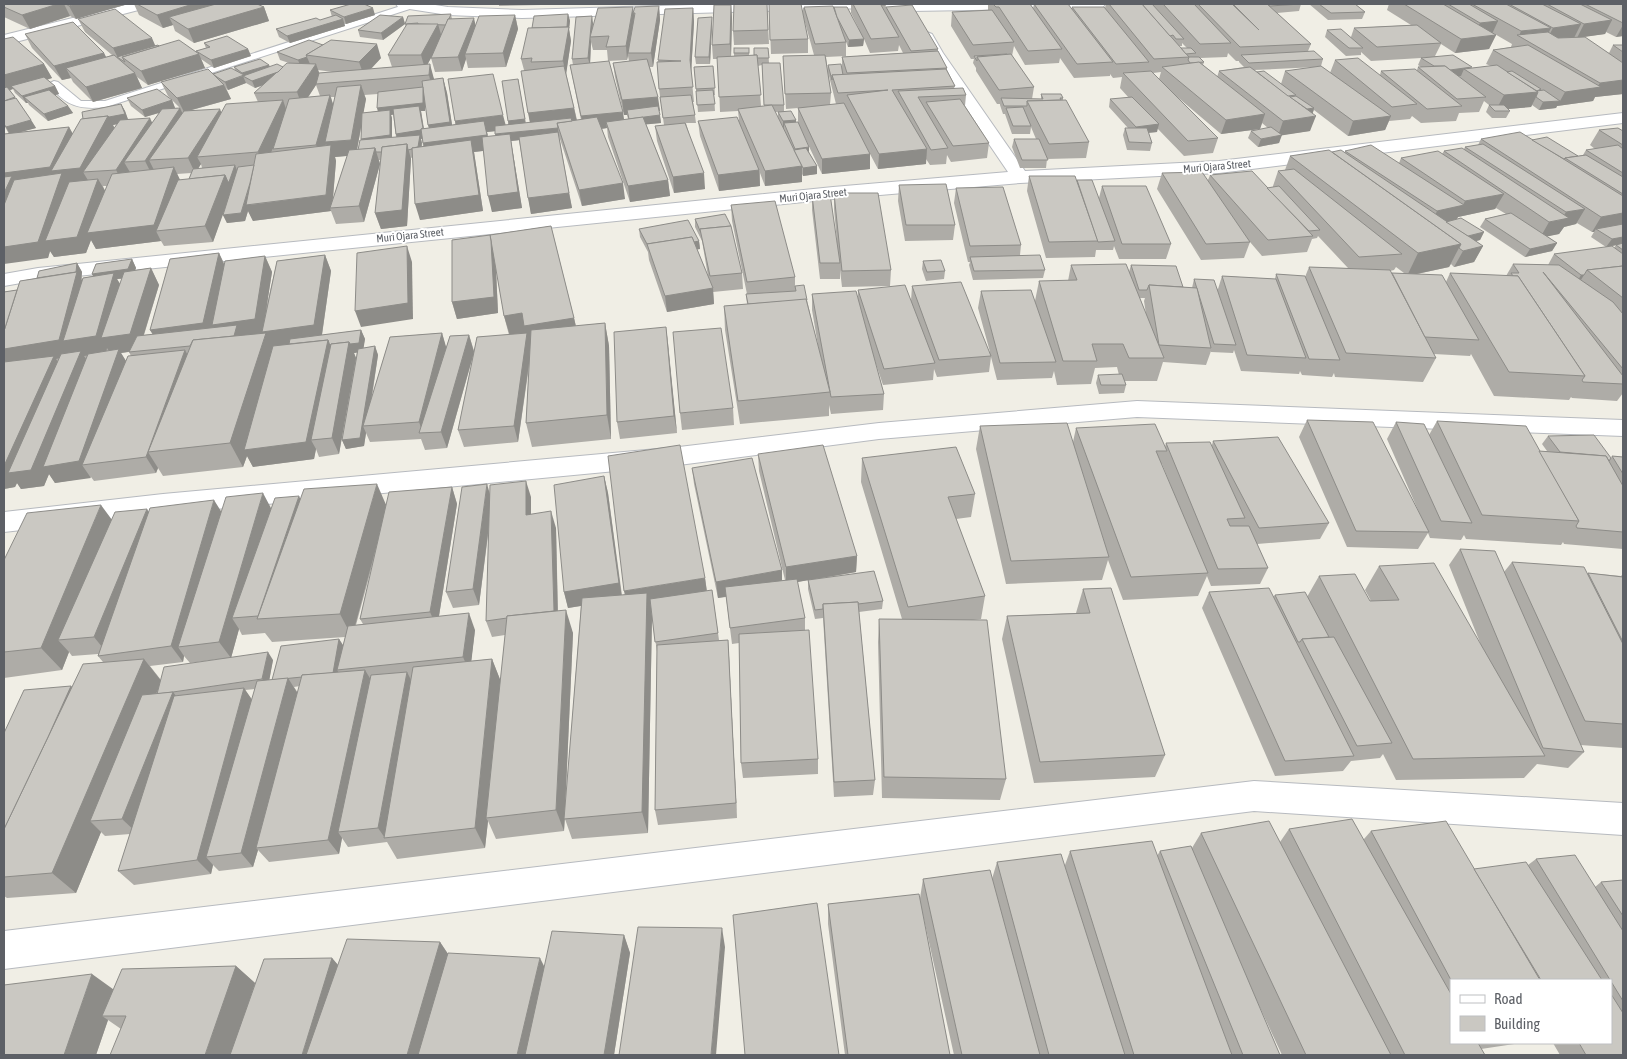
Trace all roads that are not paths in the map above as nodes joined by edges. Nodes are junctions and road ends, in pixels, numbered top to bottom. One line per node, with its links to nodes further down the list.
1 (145, 4): 7 (street)
2 (410, 4): 3 (street); 8 (lane)
3 (867, 4)
4 (884, 4): 6 (street)
5 (1098, 4): 6 (street)
6 (910, 7): 10 (street)
7 (4, 40)
8 (54, 84)
9 (1623, 118): 10 (street, Muri Ojara Street)
10 (1020, 177): 11 (street, Muri Ojara Street)
11 (4, 280)
12 (1623, 428): 13 (street)
13 (4, 522)
14 (1623, 819): 15 (street)
15 (4, 950)

